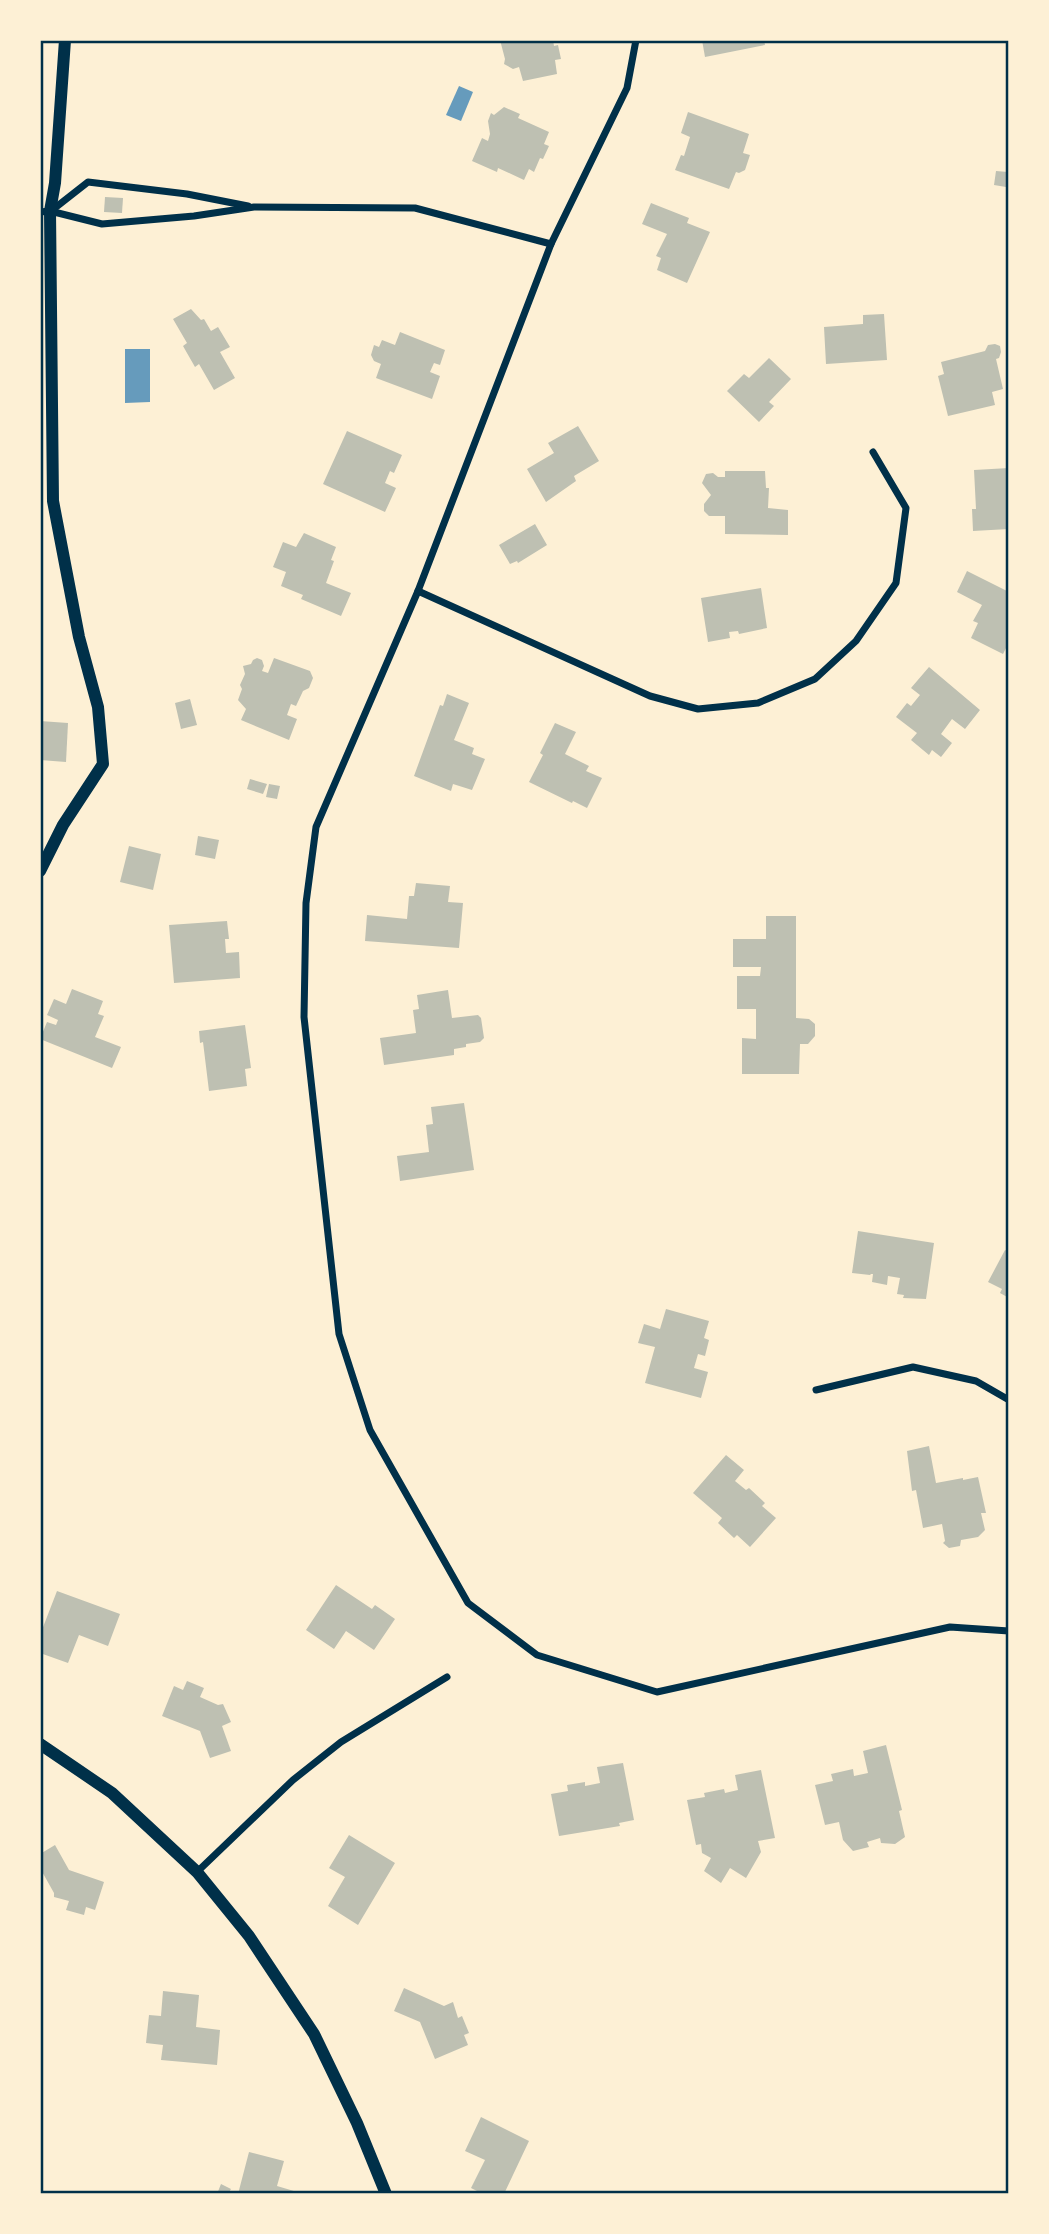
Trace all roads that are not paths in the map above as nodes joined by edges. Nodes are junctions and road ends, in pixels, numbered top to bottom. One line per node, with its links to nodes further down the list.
1 (65, 40): 4 (street)
2 (636, 40): 5 (street)
3 (254, 207): 4 (street); 4 (street); 5 (street)
4 (45, 212): 8 (street)
5 (551, 244): 7 (street)
6 (873, 452): 7 (street)
7 (418, 591): 11 (street)
8 (40, 871)
9 (816, 1390): 10 (street)
10 (1009, 1400)
11 (1009, 1631)
12 (447, 1677): 14 (street)
13 (40, 1744): 14 (street)
14 (197, 1872): 15 (street)
15 (386, 2194)

